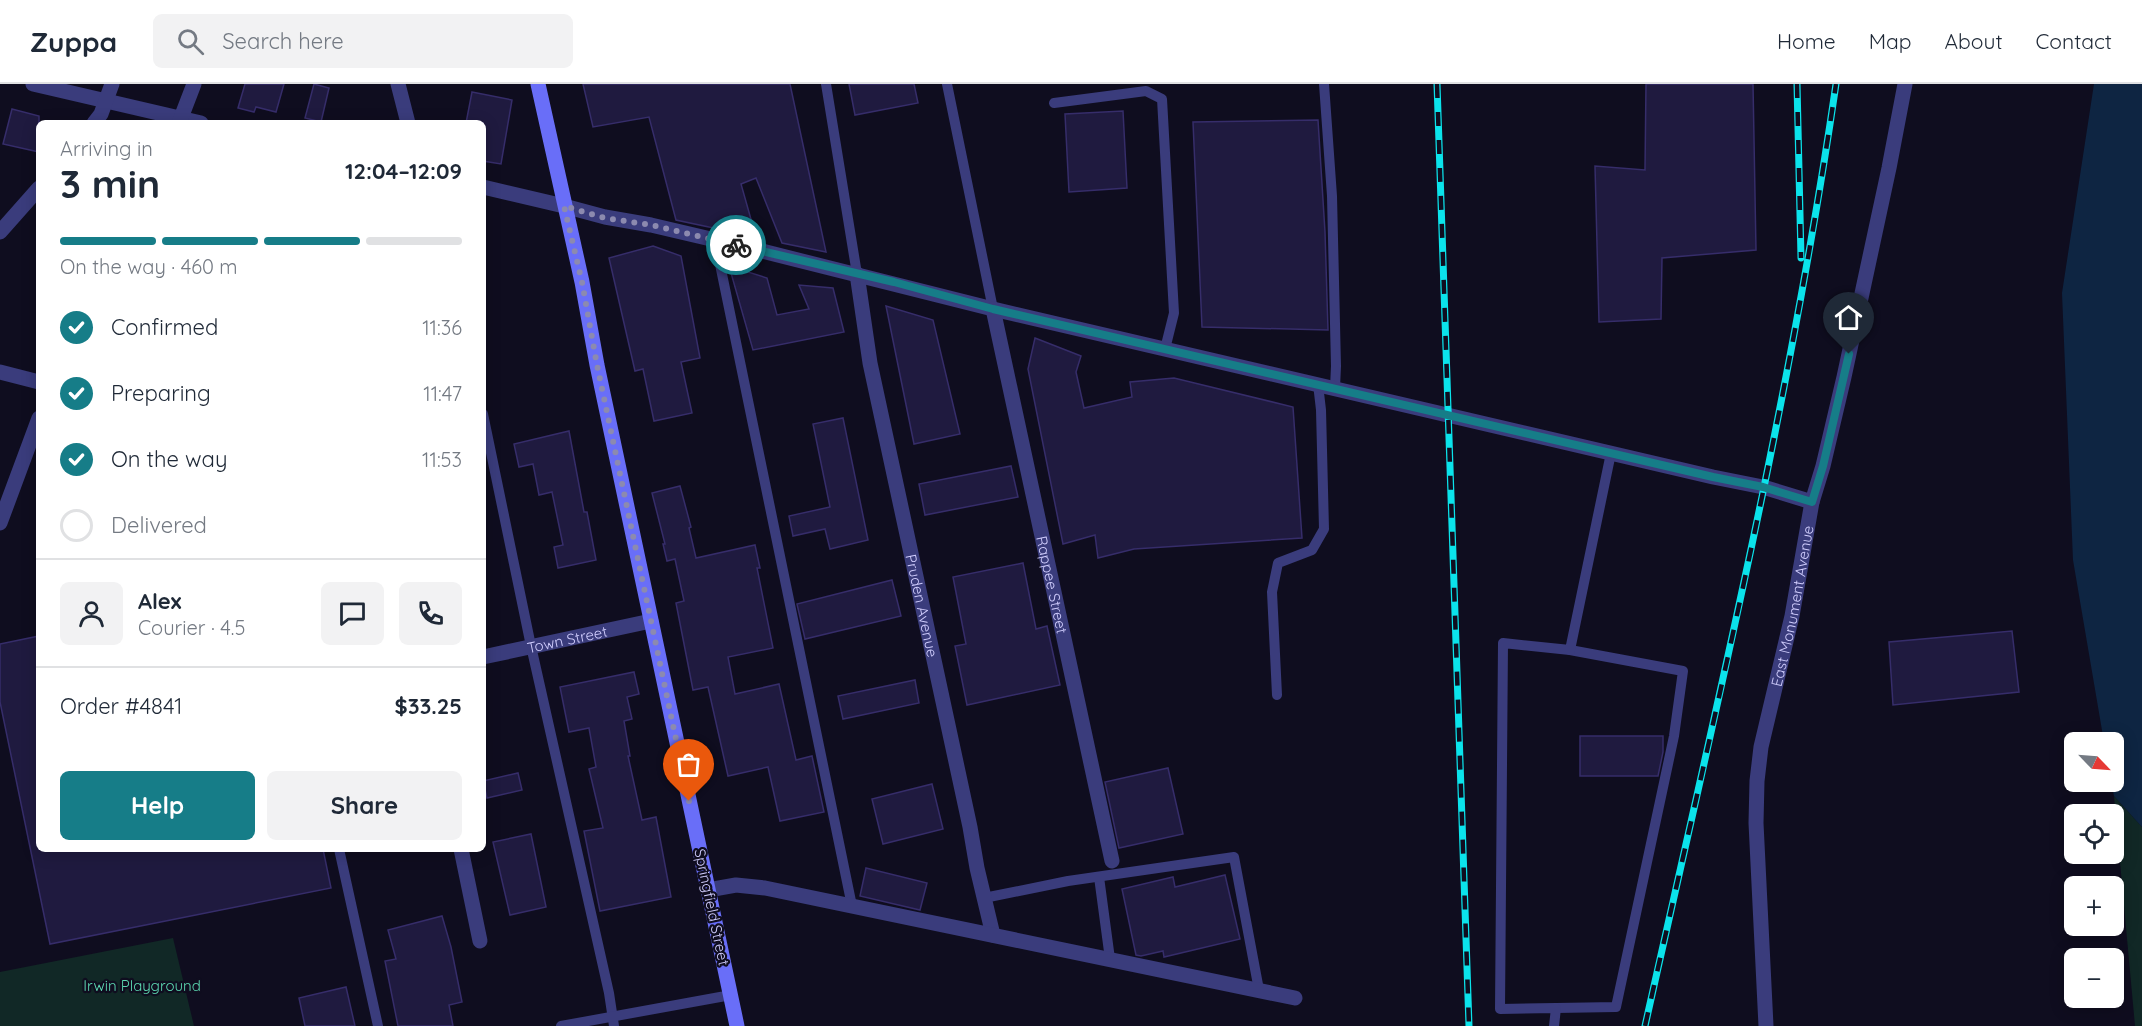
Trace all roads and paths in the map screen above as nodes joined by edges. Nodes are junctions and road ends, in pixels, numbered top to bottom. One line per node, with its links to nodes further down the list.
1 (33, 84): 10 (street)
2 (112, 84): 10 (street)
3 (194, 84): 14 (street)
4 (399, 84): 15 (street)
5 (538, 84): 18 (main road, Springfield Street)
6 (826, 84): 21 (lane)
7 (947, 84): 22 (lane)
8 (1324, 84): 27 (lane)
9 (1905, 84): 31 (street, East Monument Avenue)
10 (106, 101): 12 (street); 13 (street)
11 (1054, 103): 23 (lane)
12 (96, 120)
13 (181, 120)
14 (189, 120)
15 (407, 120)
16 (486, 188): 18 (street)
17 (36, 191): 19 (street)
18 (564, 206): 20 (street); 33 (main road, Springfield Street)
19 (0, 231)
20 (715, 240): 21 (street); 44 (lane)
21 (857, 274): 22 (street); 43 (street, Pruden Avenue)
22 (993, 309): 23 (street); 40 (street, Rappee Street)
23 (1165, 349): 26 (street)
24 (0, 372): 25 (street)
25 (36, 381)
26 (1318, 384): 27 (street); 37 (lane)
27 (1335, 388): 30 (street)
28 (36, 426): 32 (street)
29 (486, 428): 34 (lane)
30 (1611, 453): 31 (street); 35 (lane)
31 (1812, 502): 57 (street, East Monument Avenue)
32 (0, 523)
33 (651, 621): 34 (street, Town Street); 42 (main road, Springfield Street)
34 (531, 646): 36 (street, Town Street); 52 (lane)
35 (1570, 650): 51 (lane); 51 (lane)
36 (486, 656)
37 (1277, 695)
38 (340, 852): 53 (lane)
39 (462, 852): 46 (street)
40 (1112, 861)
41 (1099, 877): 43 (lane); 47 (lane); 48 (lane)
42 (708, 891): 44 (street); 49 (main road, Springfield Street)
43 (984, 898): 45 (street, Pruden Avenue)
44 (852, 906): 45 (street)
45 (993, 935): 47 (street)
46 (480, 941)
47 (1110, 959): 48 (street)
48 (1259, 990): 50 (street)
49 (731, 995): 52 (lane); 55 (main road, Springfield Street)
50 (1295, 998)
51 (1556, 1008): 56 (lane)
52 (613, 1021): 54 (lane)
53 (378, 1026)
54 (561, 1026)
55 (737, 1026)
56 (1554, 1026)
57 (1766, 1026)

